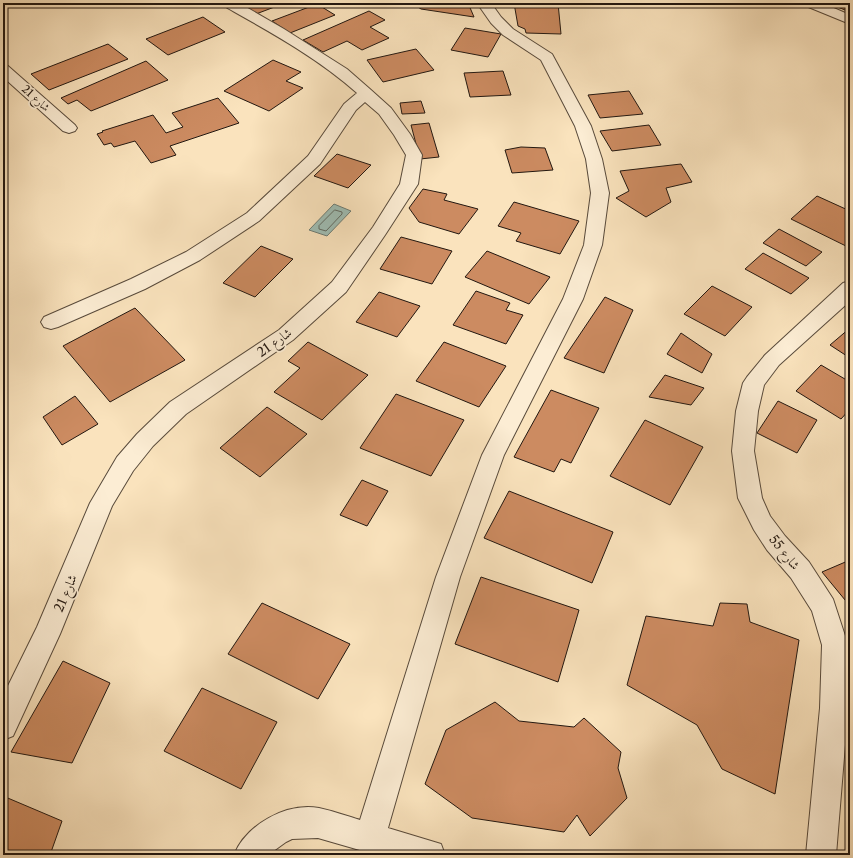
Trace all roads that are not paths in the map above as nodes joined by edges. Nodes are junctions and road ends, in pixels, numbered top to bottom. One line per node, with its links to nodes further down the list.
1 (229, 3): 6 (street, شارع 21)
2 (484, 3): 11 (street)
3 (811, 3): 4 (street)
4 (850, 20)
5 (3, 69): 7 (street, شارع 21)
6 (366, 93): 9 (street); 10 (street, شارع 21)
7 (69, 128)
8 (850, 288): 14 (street, شارع 55)
9 (51, 322)
10 (3, 726)
11 (370, 838): 12 (street); 13 (street)
12 (249, 855)
13 (430, 855)
14 (821, 855)

